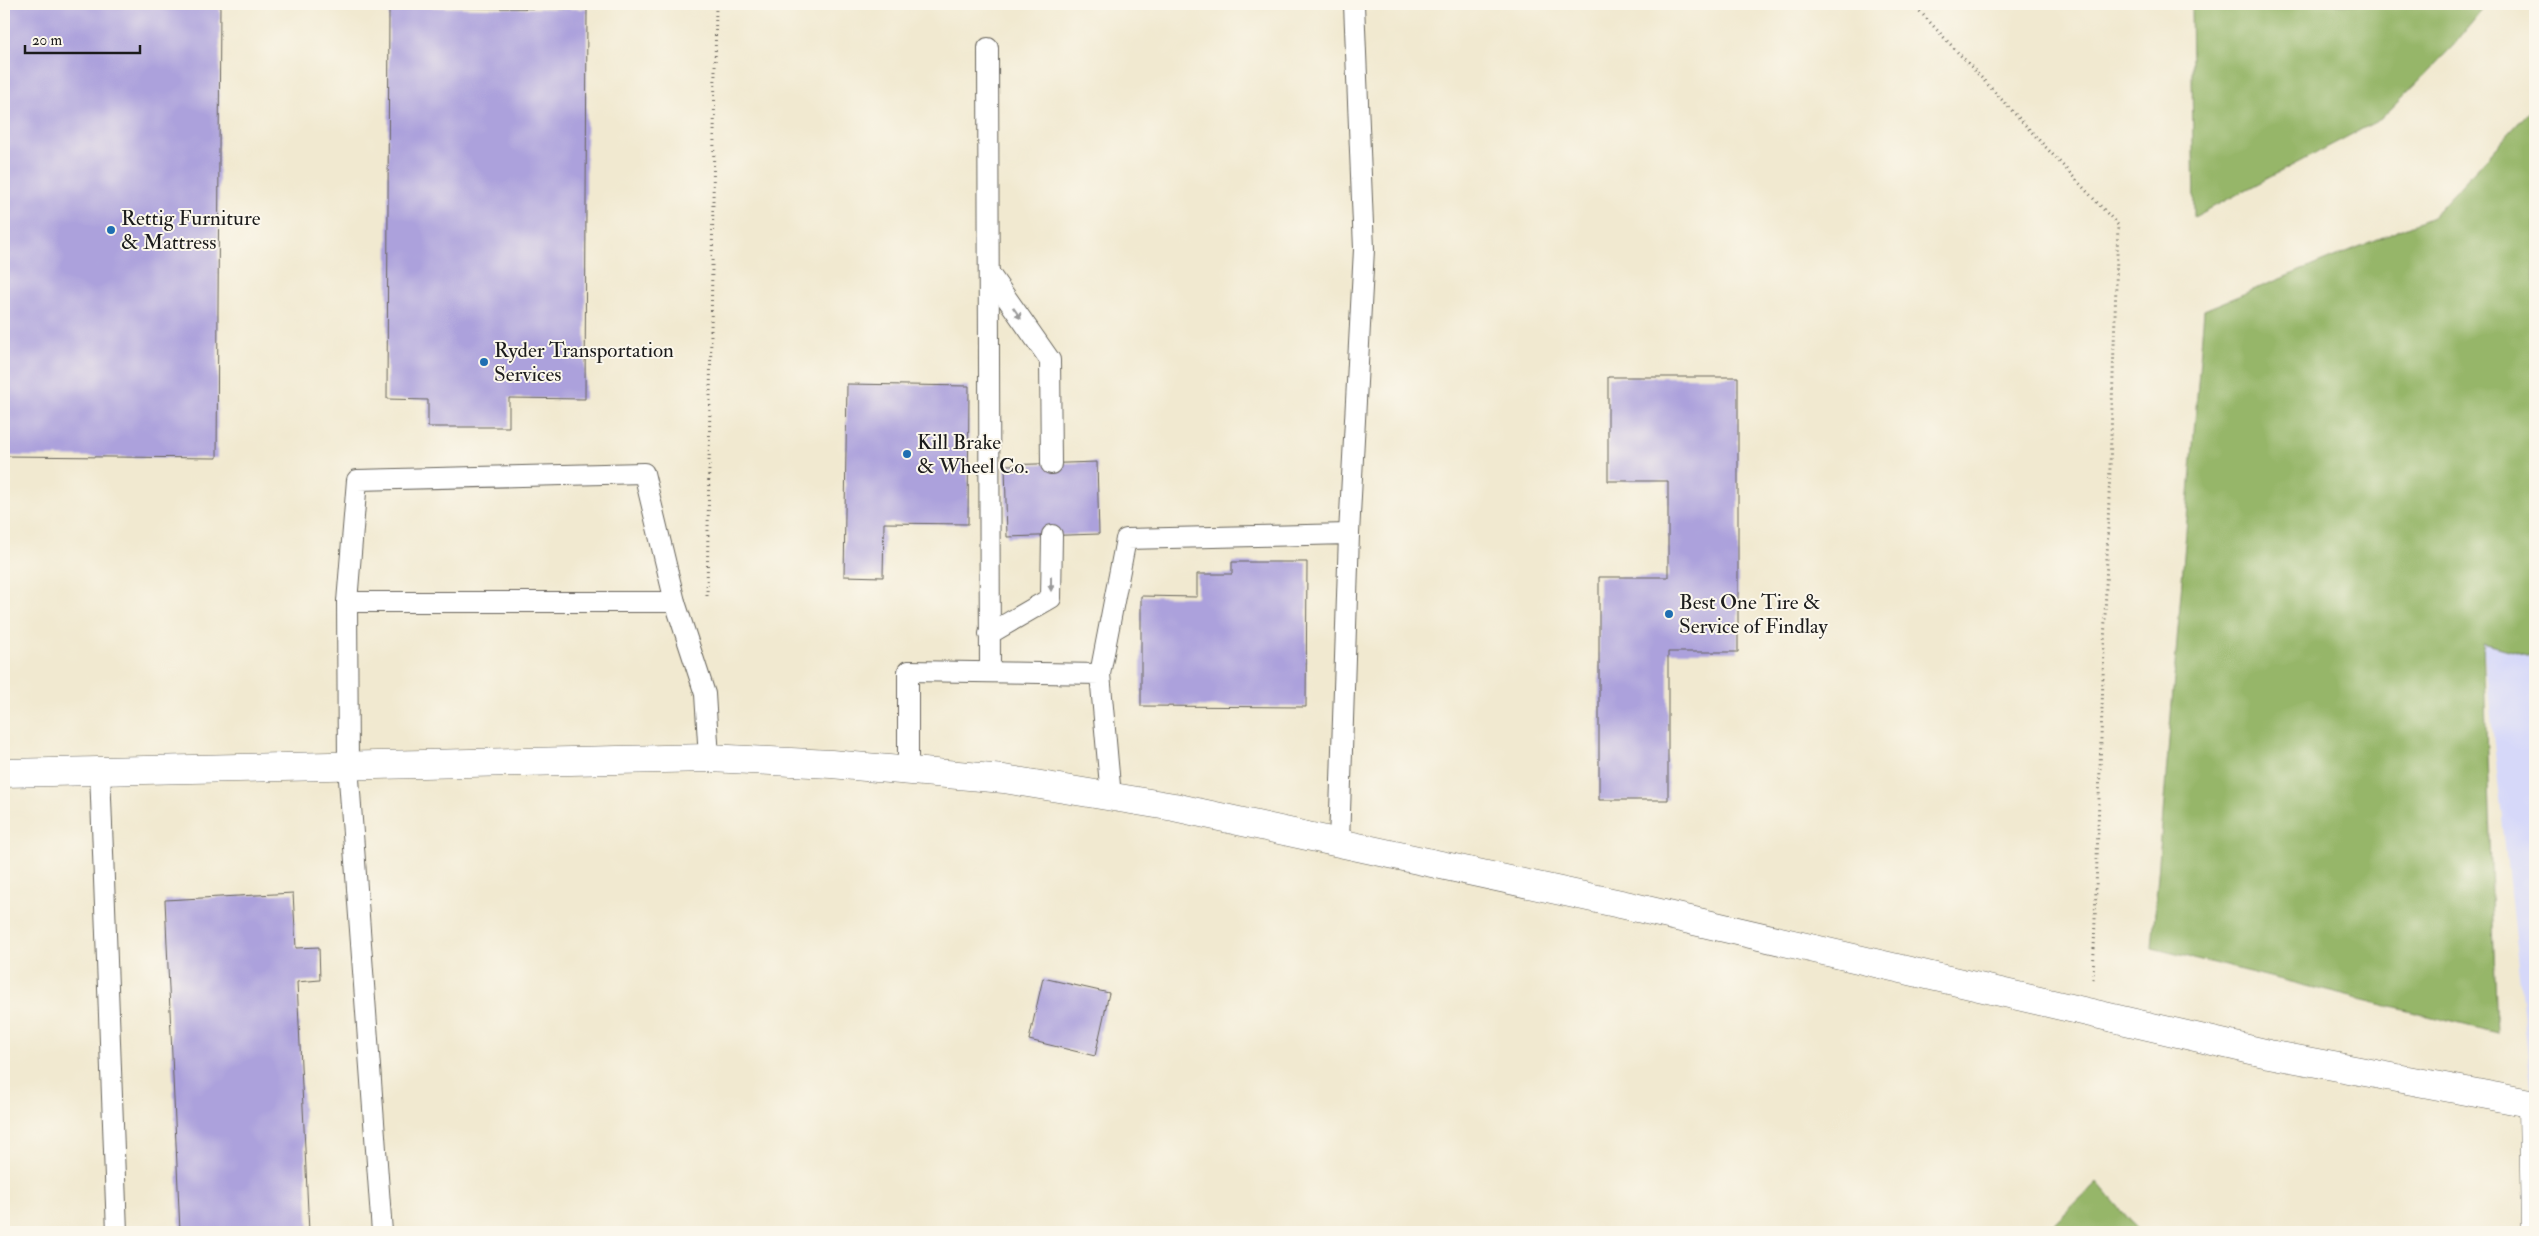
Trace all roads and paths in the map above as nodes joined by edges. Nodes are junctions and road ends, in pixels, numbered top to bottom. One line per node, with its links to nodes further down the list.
1 (716, 4): 11 (path)
2 (1354, 4): 7 (lane)
3 (1912, 4): 22 (path)
4 (988, 48): 5 (lane)
5 (989, 273): 6 (lane, one-way to 6); 12 (lane)
6 (1051, 464)
7 (1349, 534): 14 (lane); 21 (lane)
8 (1052, 535): 12 (lane, one-way to 12)
9 (348, 602): 10 (lane); 10 (lane); 16 (lane)
10 (675, 602): 15 (lane)
11 (706, 604)
12 (989, 634): 13 (lane)
13 (990, 672): 14 (lane); 18 (lane)
14 (1100, 674): 20 (lane)
15 (709, 758): 16 (main road); 18 (main road)
16 (348, 765): 17 (main road); 25 (lane)
17 (100, 771): 19 (main road); 24 (lane)
18 (908, 771): 20 (main road)
19 (4, 773)
20 (1111, 797): 21 (main road)
21 (1339, 843): 22 (main road)
22 (2092, 1013): 23 (main road)
23 (2534, 1104): 26 (main road)
24 (117, 1232)
25 (382, 1232)
26 (2535, 1232)

